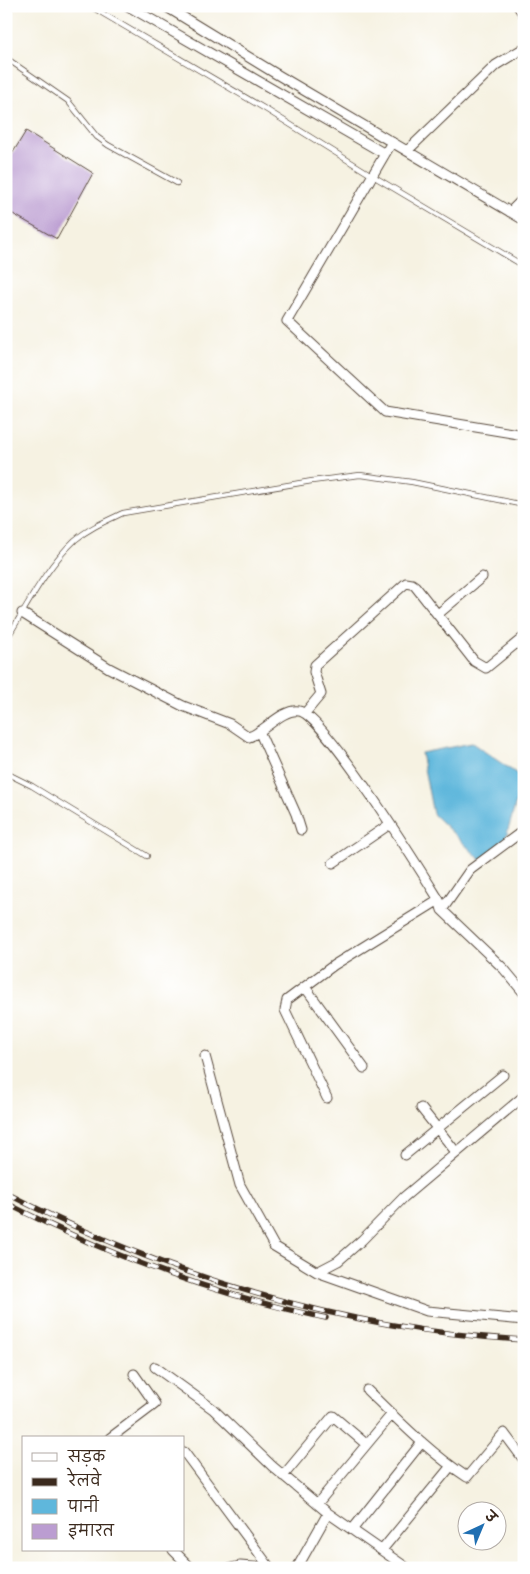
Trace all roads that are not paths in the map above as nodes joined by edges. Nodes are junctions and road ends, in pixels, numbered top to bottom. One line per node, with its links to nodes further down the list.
1 (11, 6): 6 (lane)
2 (90, 6): 13 (lane)
3 (128, 6): 12 (street)
4 (165, 6): 10 (street)
5 (518, 6): 7 (street)
6 (6, 15)
7 (524, 15)
8 (524, 48): 11 (street)
9 (6, 58): 14 (lane)
10 (392, 142): 11 (street); 12 (street)
11 (407, 151): 16 (street)
12 (384, 154): 13 (street)
13 (372, 176): 18 (lane); 19 (street)
14 (177, 184)
15 (524, 198): 16 (street)
16 (510, 212): 17 (street)
17 (524, 220)
18 (524, 266)
19 (524, 435)
20 (524, 505): 22 (lane)
21 (482, 577): 23 (street)
22 (22, 613): 25 (lane); 27 (street)
23 (438, 614): 24 (street); 26 (street)
24 (524, 637)
25 (6, 640)
26 (306, 712): 27 (street); 29 (street)
27 (259, 731): 30 (street)
28 (6, 773): 32 (lane)
29 (390, 824): 33 (street); 34 (street)
30 (301, 830)
31 (520, 833): 35 (street)
32 (146, 856)
33 (333, 863)
34 (439, 900): 35 (street); 36 (street)
35 (442, 910): 37 (street)
36 (305, 987): 39 (street); 42 (street)
37 (524, 993)
38 (205, 1056): 47 (street)
39 (364, 1068)
40 (503, 1075): 44 (street)
41 (524, 1096): 45 (street)
42 (327, 1098)
43 (421, 1108): 44 (street)
44 (437, 1129): 45 (street); 46 (street)
45 (456, 1152): 47 (street)
46 (405, 1155)
47 (317, 1272): 48 (street)
48 (524, 1320)
49 (155, 1367): 59 (street)
50 (134, 1374): 53 (street)
51 (367, 1390): 52 (street)
52 (392, 1414): 54 (street); 55 (street)
53 (113, 1436)
54 (422, 1442): 58 (street); 62 (street)
55 (366, 1444): 59 (street); 60 (street)
56 (185, 1453): 68 (street)
57 (524, 1460): 58 (street)
58 (451, 1466): 63 (street)
59 (283, 1476): 60 (street)
60 (316, 1504): 61 (street)
61 (328, 1513): 62 (street); 69 (street)
62 (352, 1530): 63 (street)
63 (382, 1550): 70 (street)
64 (175, 1552): 65 (street)
65 (191, 1568)
66 (231, 1568): 67 (street)
67 (264, 1568)
68 (270, 1568)
69 (297, 1568)
70 (407, 1568)

